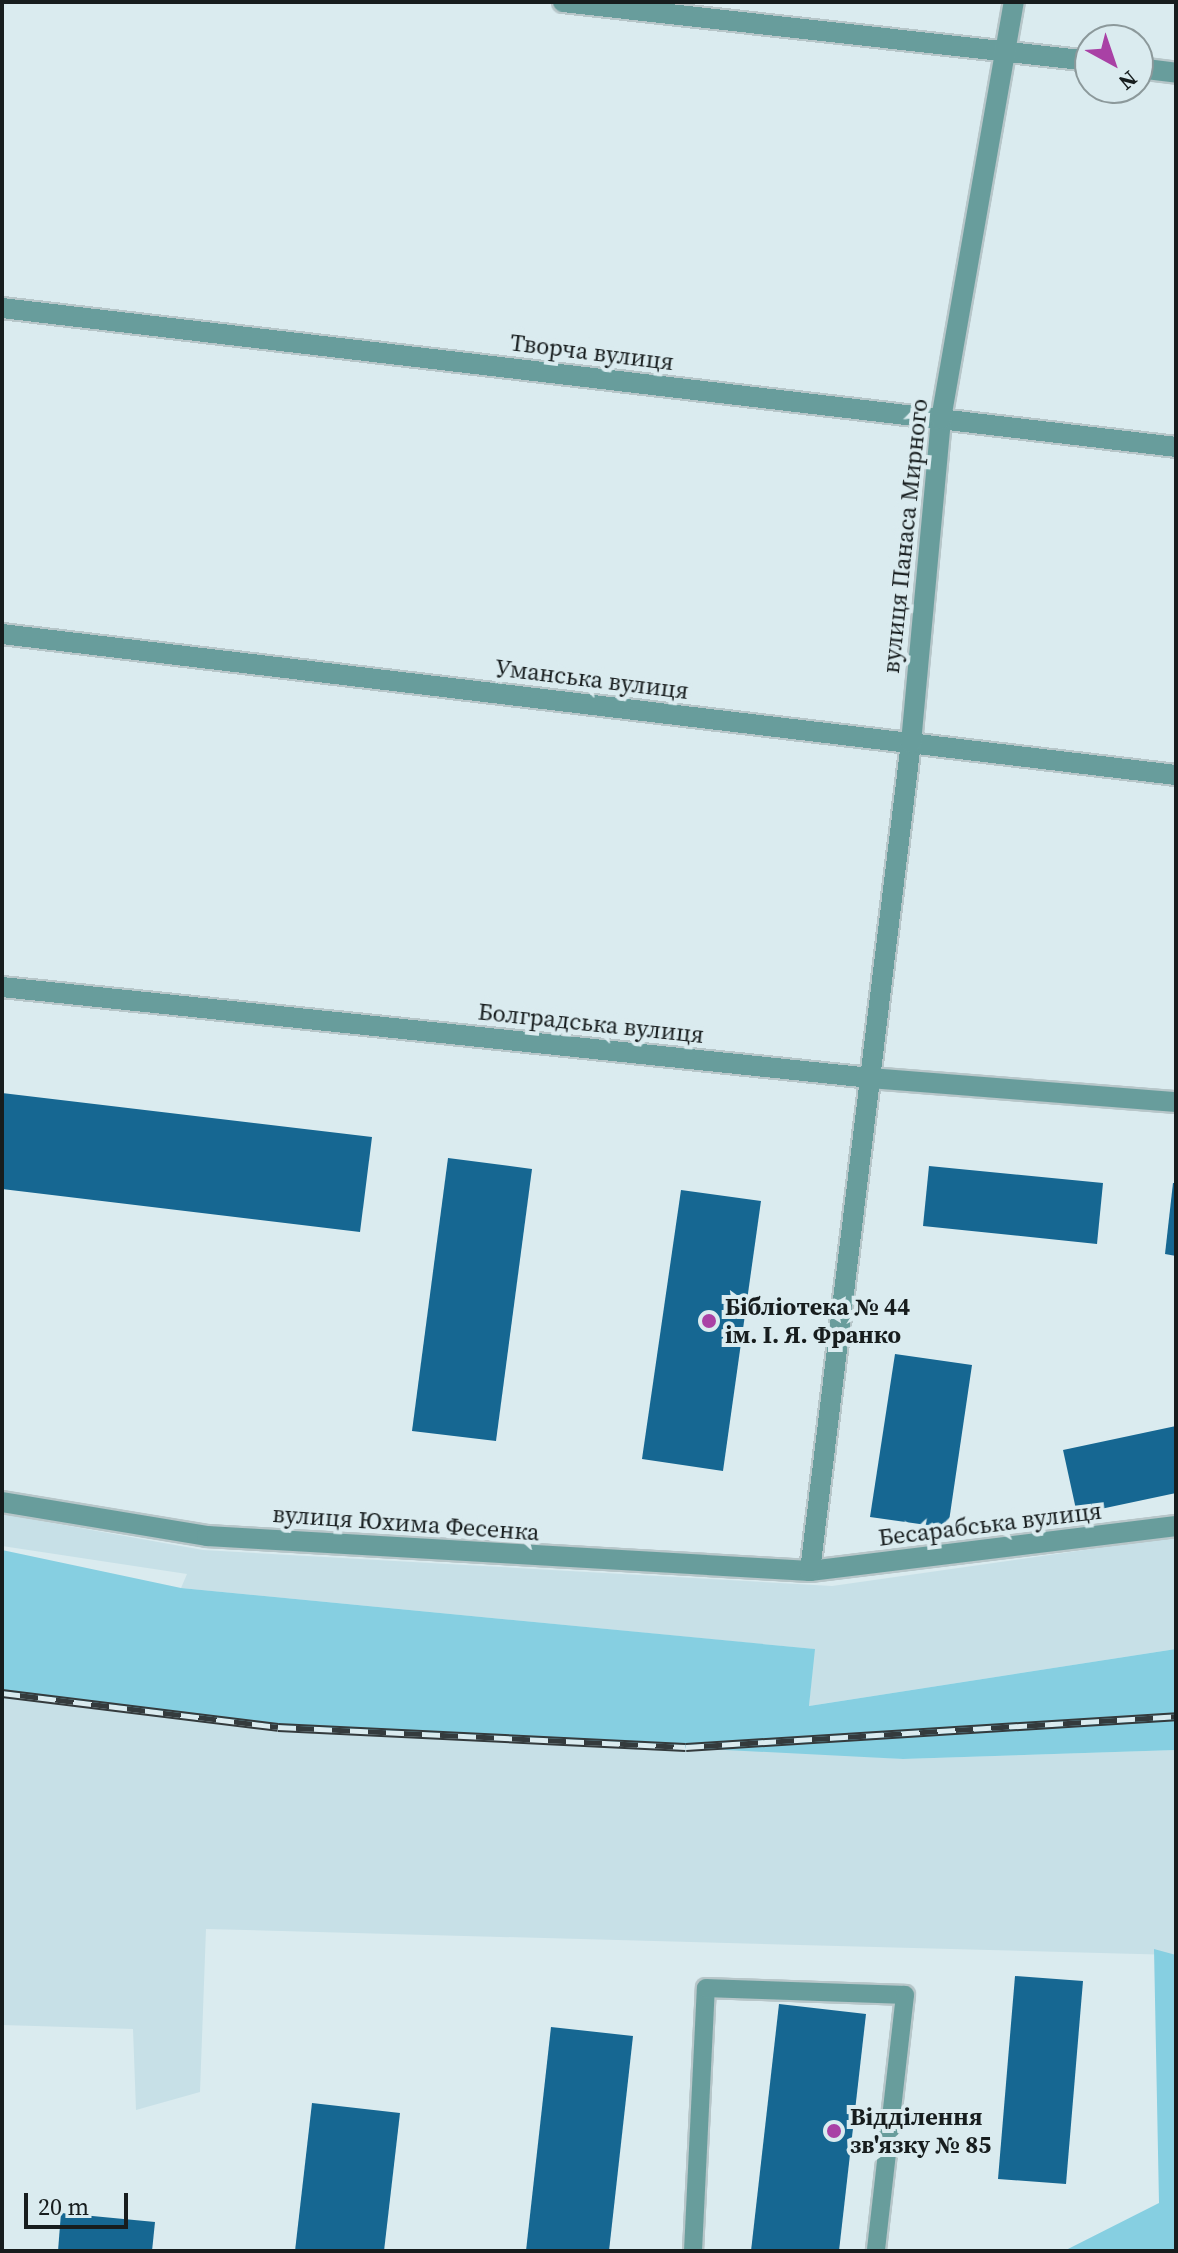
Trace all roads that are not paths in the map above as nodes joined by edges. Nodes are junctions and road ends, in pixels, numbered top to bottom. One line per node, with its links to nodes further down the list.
1 (563, 2): 3 (street)
2 (1014, 2): 3 (street, вулиця Панаса Мирного)
3 (1008, 49): 4 (street); 8 (street, вулиця Панаса Мирного)
4 (1074, 59)
5 (1154, 70): 6 (street)
6 (1176, 73)
7 (2, 308): 8 (street, Творча вулиця)
8 (941, 419): 9 (street, Творча вулиця); 11 (street, вулиця Панаса Мирного)
9 (1176, 447)
10 (2, 634): 11 (street, Уманська вулиця)
11 (911, 743): 12 (street, Уманська вулиця); 14 (street, вулиця Панаса Мирного)
12 (1176, 775)
13 (2, 987): 14 (street, Болградська вулиця)
14 (870, 1078): 15 (street, Болградська вулиця); 18 (street, вулиця Панаса Мирного)
15 (1176, 1102)
16 (2, 1502): 18 (street, вулиця Юхима Фесенка)
17 (1176, 1526): 18 (street, Бесарабська вулиця)
18 (810, 1571)
19 (693, 2251): 20 (lane)
20 (876, 2251)

